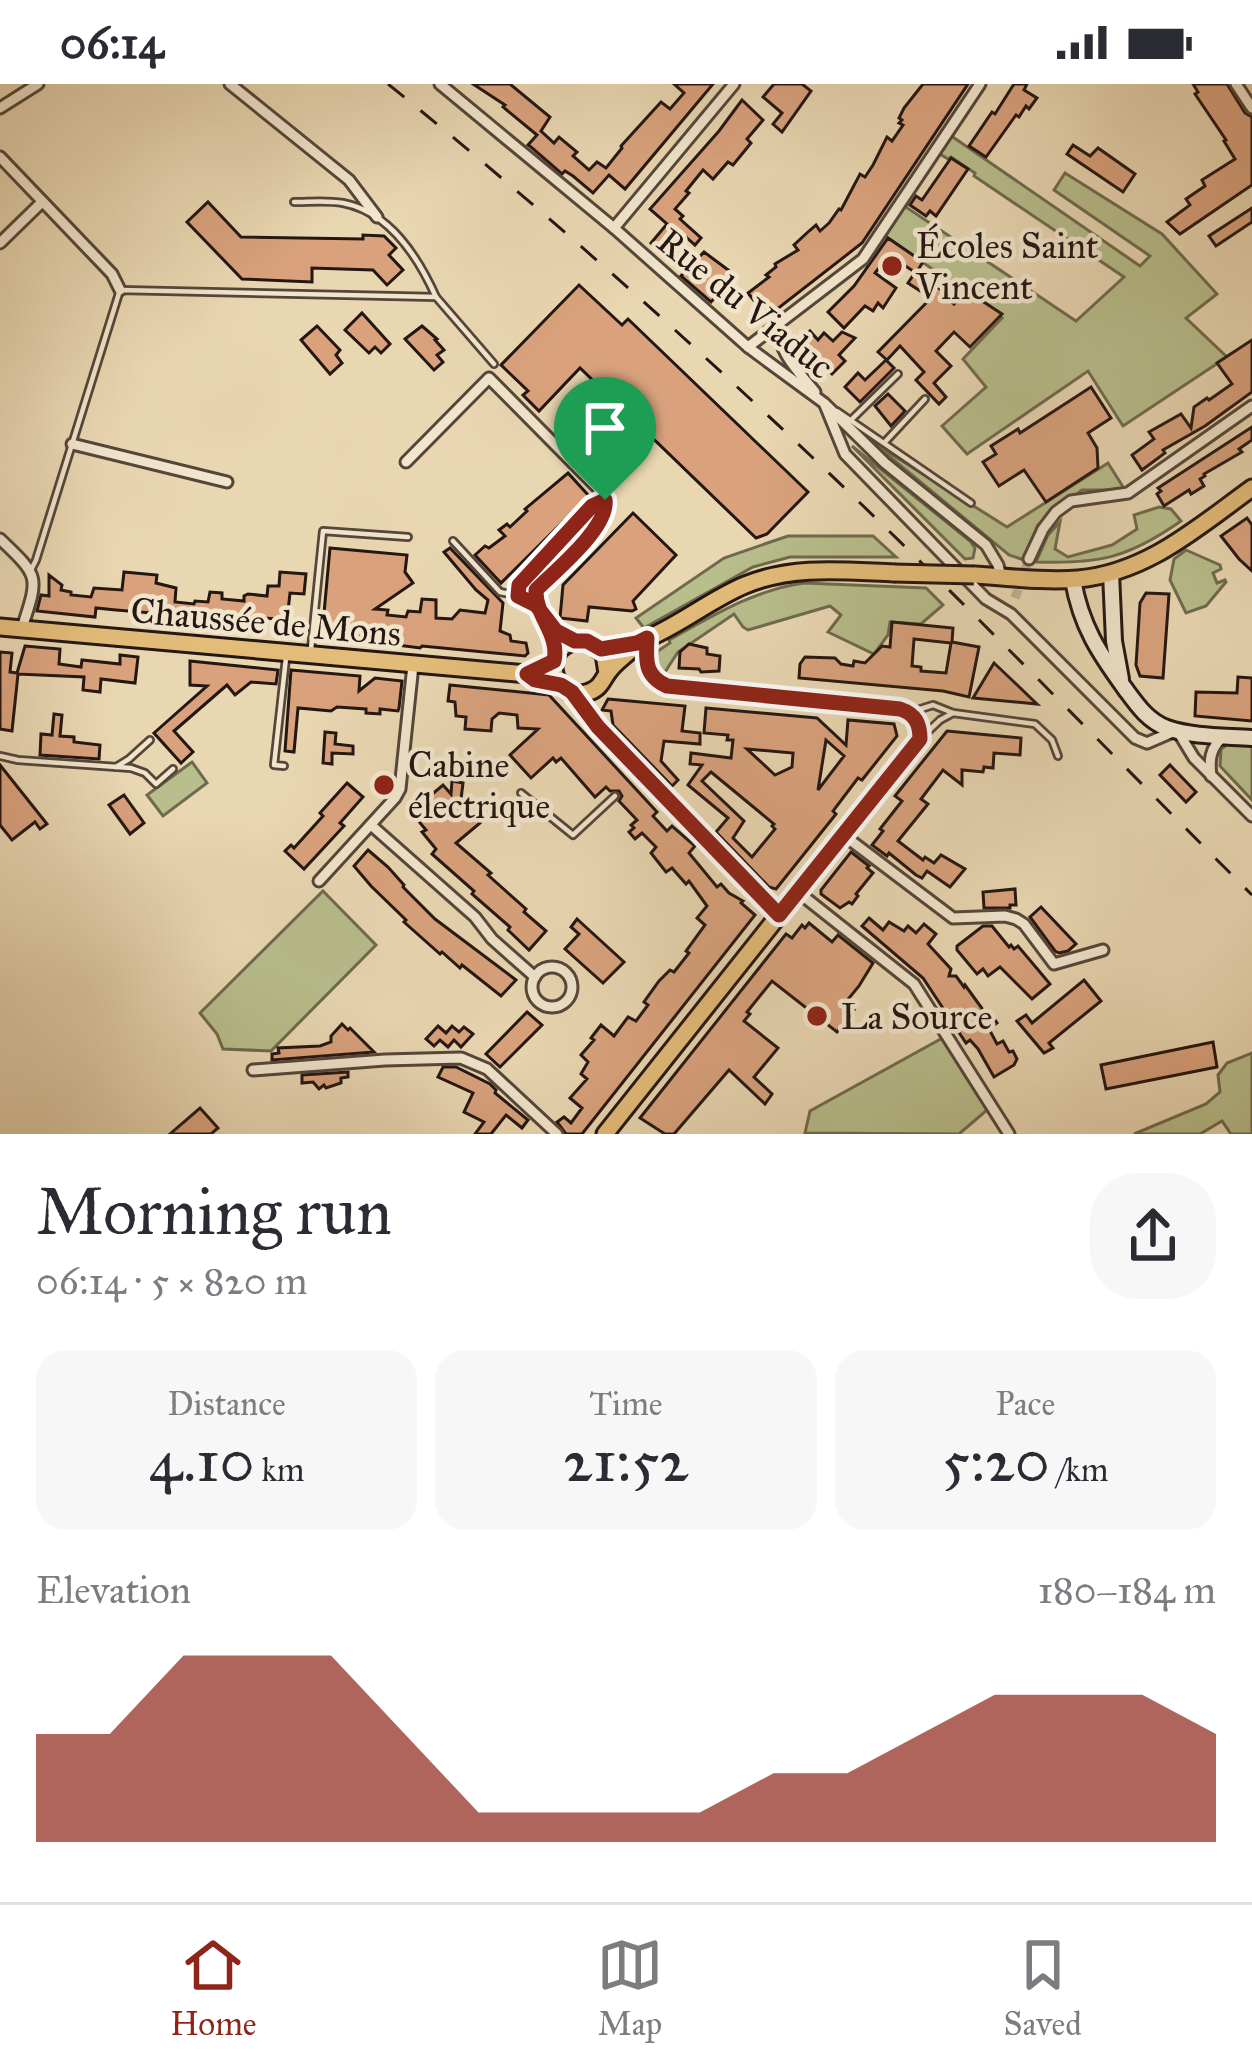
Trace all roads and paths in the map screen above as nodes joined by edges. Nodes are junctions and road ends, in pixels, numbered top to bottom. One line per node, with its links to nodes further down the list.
1 (38, 84): 7 (street)
2 (230, 84): 12 (street)
3 (440, 84): 13 (street, Rue du Viaduc)
4 (734, 84): 13 (street)
5 (980, 84): 17 (street)
6 (1236, 84): 8 (street)
7 (0, 108)
8 (1252, 108)
9 (0, 157): 10 (street)
10 (42, 202): 14 (street); 15 (street)
11 (294, 202): 12 (lane)
12 (377, 217): 16 (lane)
13 (614, 228): 18 (street, Rue du Viaduc)
14 (0, 243)
15 (120, 290): 16 (lane); 26 (lane)
16 (436, 296): 19 (lane)
17 (779, 325): 18 (street); 22 (street)
18 (748, 347): 22 (street, Rue du Viaduc)
19 (494, 364)
20 (898, 374): 24 (lane)
21 (925, 399): 25 (lane)
22 (824, 403): 24 (lane); 38 (street, Rue du Viaduc); 43 (street)
23 (1252, 406): 35 (street)
24 (851, 419): 25 (lane)
25 (885, 442): 31 (lane)
26 (72, 444): 28 (street); 36 (lane)
27 (406, 462): 30 (street)
28 (226, 482)
29 (1252, 488): 37 (main road)
30 (605, 500): 40 (street); 42 (street)
31 (970, 503)
32 (408, 537): 51 (lane)
33 (0, 538): 36 (street)
34 (453, 541): 40 (lane)
35 (1029, 559)
36 (31, 570): 46 (street)
37 (1111, 573): 39 (main road); 56 (street)
38 (1001, 577): 39 (main road); 47 (main road, bridge)
39 (1073, 580): 56 (street)
40 (518, 596): 42 (street)
41 (1016, 598): 43 (street)
42 (536, 605): 44 (street)
43 (1011, 614): 62 (street)
44 (545, 621): 48 (street); 52 (street)
45 (0, 627): 46 (main road, Chaussée de Mons)
46 (22, 628): 50 (main road, Chaussée de Mons)
47 (642, 640): 49 (main road); 54 (main road); 59 (street)
48 (575, 641): 49 (main road); 52 (main road)
49 (601, 649): 54 (main road)
50 (286, 652): 51 (main road, Chaussée de Mons); 70 (lane)
51 (310, 655): 53 (main road, Chaussée de Mons)
52 (556, 657): 55 (main road); 58 (main road)
53 (412, 665): 55 (main road, Chaussée de Mons); 76 (street)
54 (607, 673): 57 (main road)
55 (527, 674): 58 (main road, Chaussée de Mons)
56 (1122, 684): 62 (street)
57 (597, 688): 58 (main road); 61 (main road)
58 (566, 689): 61 (main road)
59 (909, 712): 60 (lane); 65 (street)
60 (953, 713): 65 (lane); 68 (lane)
61 (593, 720): 80 (main road)
62 (1177, 730): 63 (street); 72 (street)
63 (1225, 736): 64 (street); 72 (street)
64 (1252, 738)
65 (920, 739): 77 (street)
66 (149, 740): 69 (lane)
67 (0, 756): 69 (lane)
68 (1058, 756)
69 (116, 766): 71 (lane)
70 (284, 766)
71 (173, 769)
72 (1211, 776): 75 (street)
73 (521, 793): 74 (lane)
74 (615, 796)
75 (1252, 816)
76 (371, 825): 78 (street); 82 (street)
77 (842, 834): 79 (street); 81 (street)
78 (319, 881)
79 (798, 892): 80 (street); 86 (street)
80 (779, 915): 85 (main road)
81 (1103, 950)
82 (535, 977): 82 (street)
83 (253, 1070): 84 (street)
84 (557, 1134)
85 (605, 1134)
86 (1010, 1134)

